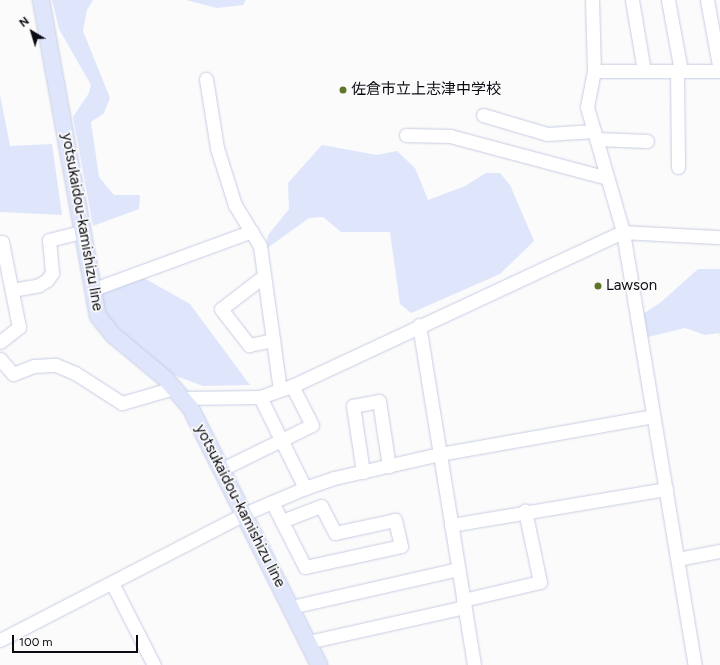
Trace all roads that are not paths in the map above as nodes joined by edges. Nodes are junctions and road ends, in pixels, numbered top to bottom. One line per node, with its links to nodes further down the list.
1 (41, 0): 18 (main road, yotsukaidou-kamishizu line)
2 (592, 0): 6 (street)
3 (632, 0): 7 (street)
4 (668, 0): 8 (street)
5 (707, 0): 9 (street)
6 (594, 71): 7 (street); 13 (street)
7 (644, 71): 8 (street)
8 (679, 71): 9 (street); 15 (street)
9 (720, 71)
10 (206, 79): 17 (street)
11 (483, 114): 13 (street)
12 (406, 135): 16 (street)
13 (595, 135): 14 (street); 16 (street)
14 (647, 141)
15 (678, 167)
16 (608, 178): 19 (street)
17 (252, 231): 22 (street); 24 (street)
18 (82, 232): 23 (street); 24 (main road, yotsukaidou-kamishizu line)
19 (623, 232): 20 (street); 25 (street); 32 (street)
20 (720, 237)
21 (0, 243): 23 (street)
22 (264, 276): 26 (street); 26 (street)
23 (12, 290): 27 (street)
24 (91, 290): 30 (main road, yotsukaidou-kamishizu line)
25 (420, 325): 29 (street); 34 (street)
26 (273, 340): 29 (street)
27 (0, 342)
28 (0, 359): 30 (street)
29 (286, 388): 31 (street); 33 (street)
30 (178, 393): 31 (street); 36 (main road, yotsukaidou-kamishizu line)
31 (260, 397): 33 (street)
32 (653, 416): 34 (street); 39 (street)
33 (282, 441): 36 (street); 38 (street)
34 (440, 454): 35 (street); 44 (street)
35 (389, 466): 37 (street); 37 (street)
36 (222, 469): 42 (main road, yotsukaidou-kamishizu line)
37 (362, 472): 38 (street)
38 (305, 488): 40 (street)
39 (666, 489): 41 (street); 46 (street)
40 (272, 502): 42 (street); 43 (street)
41 (525, 511): 44 (street); 49 (street)
42 (244, 514): 48 (street); 50 (main road, yotsukaidou-kamishizu line)
43 (282, 521): 43 (street)
44 (451, 525): 47 (street)
45 (720, 551): 46 (street)
46 (678, 559): 56 (street)
47 (458, 569): 49 (street); 50 (street)
48 (112, 583): 51 (street); 53 (street)
49 (463, 604): 52 (street); 55 (street)
50 (291, 607): 52 (main road, yotsukaidou-kamishizu line)
51 (0, 640)
52 (308, 642): 54 (main road, yotsukaidou-kamishizu line)
53 (154, 665)
54 (319, 665)
55 (474, 665)
56 (695, 665)

